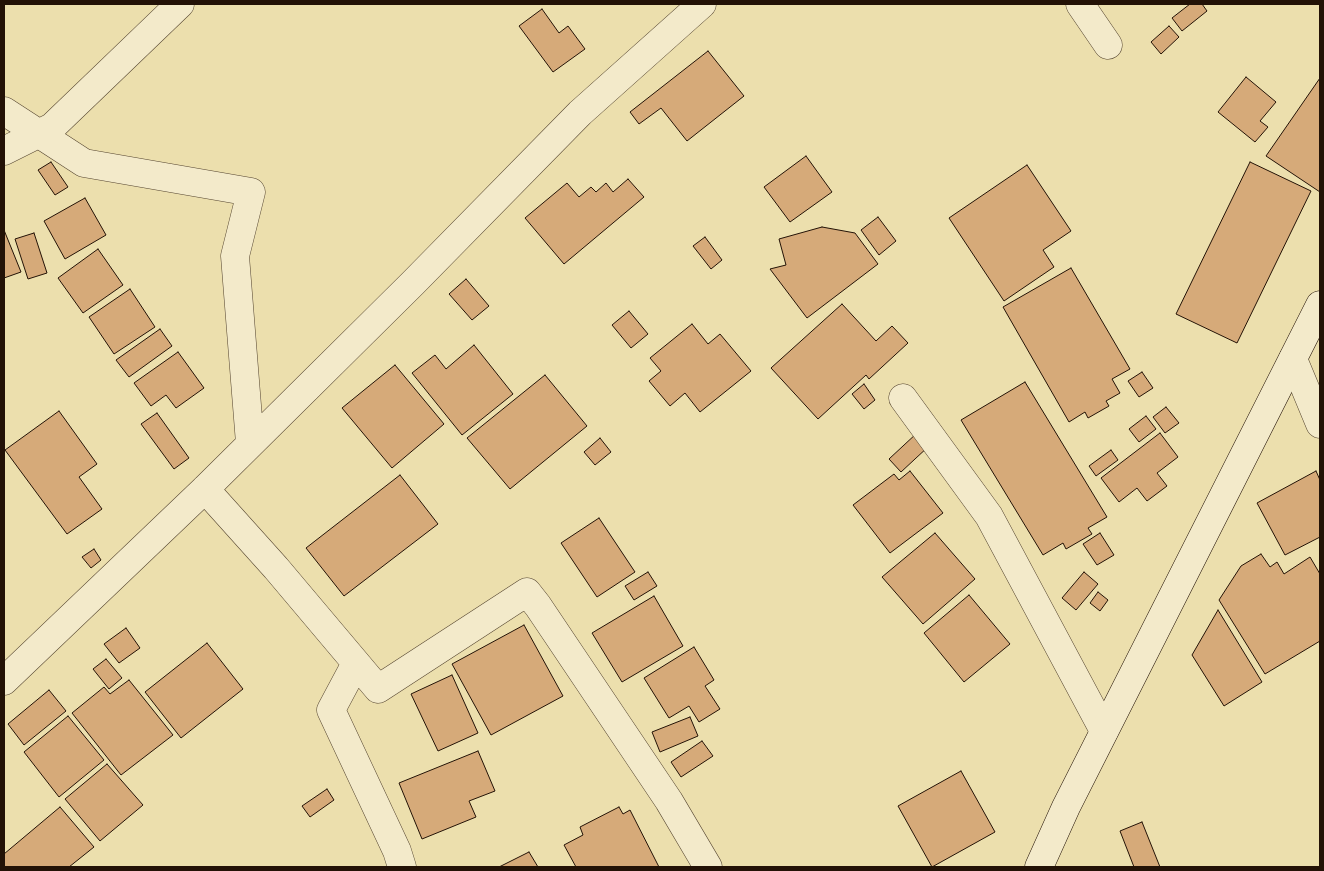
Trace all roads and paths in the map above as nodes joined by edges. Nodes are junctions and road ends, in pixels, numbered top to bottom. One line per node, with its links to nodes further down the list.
1 (180, 4): 6 (street)
2 (702, 4): 12 (street)
3 (1080, 4): 4 (street)
4 (1108, 46)
5 (4, 111): 6 (street)
6 (39, 133): 7 (street); 12 (street)
7 (4, 151)
8 (1320, 305): 9 (street)
9 (1293, 359): 11 (street); 16 (street)
10 (903, 398): 16 (street)
11 (1320, 424)
12 (250, 443): 13 (street)
13 (205, 489): 14 (street); 15 (street)
14 (355, 665): 17 (street); 18 (street)
15 (4, 681)
16 (1104, 731): 19 (street)
17 (402, 867)
18 (708, 867)
19 (1039, 867)

